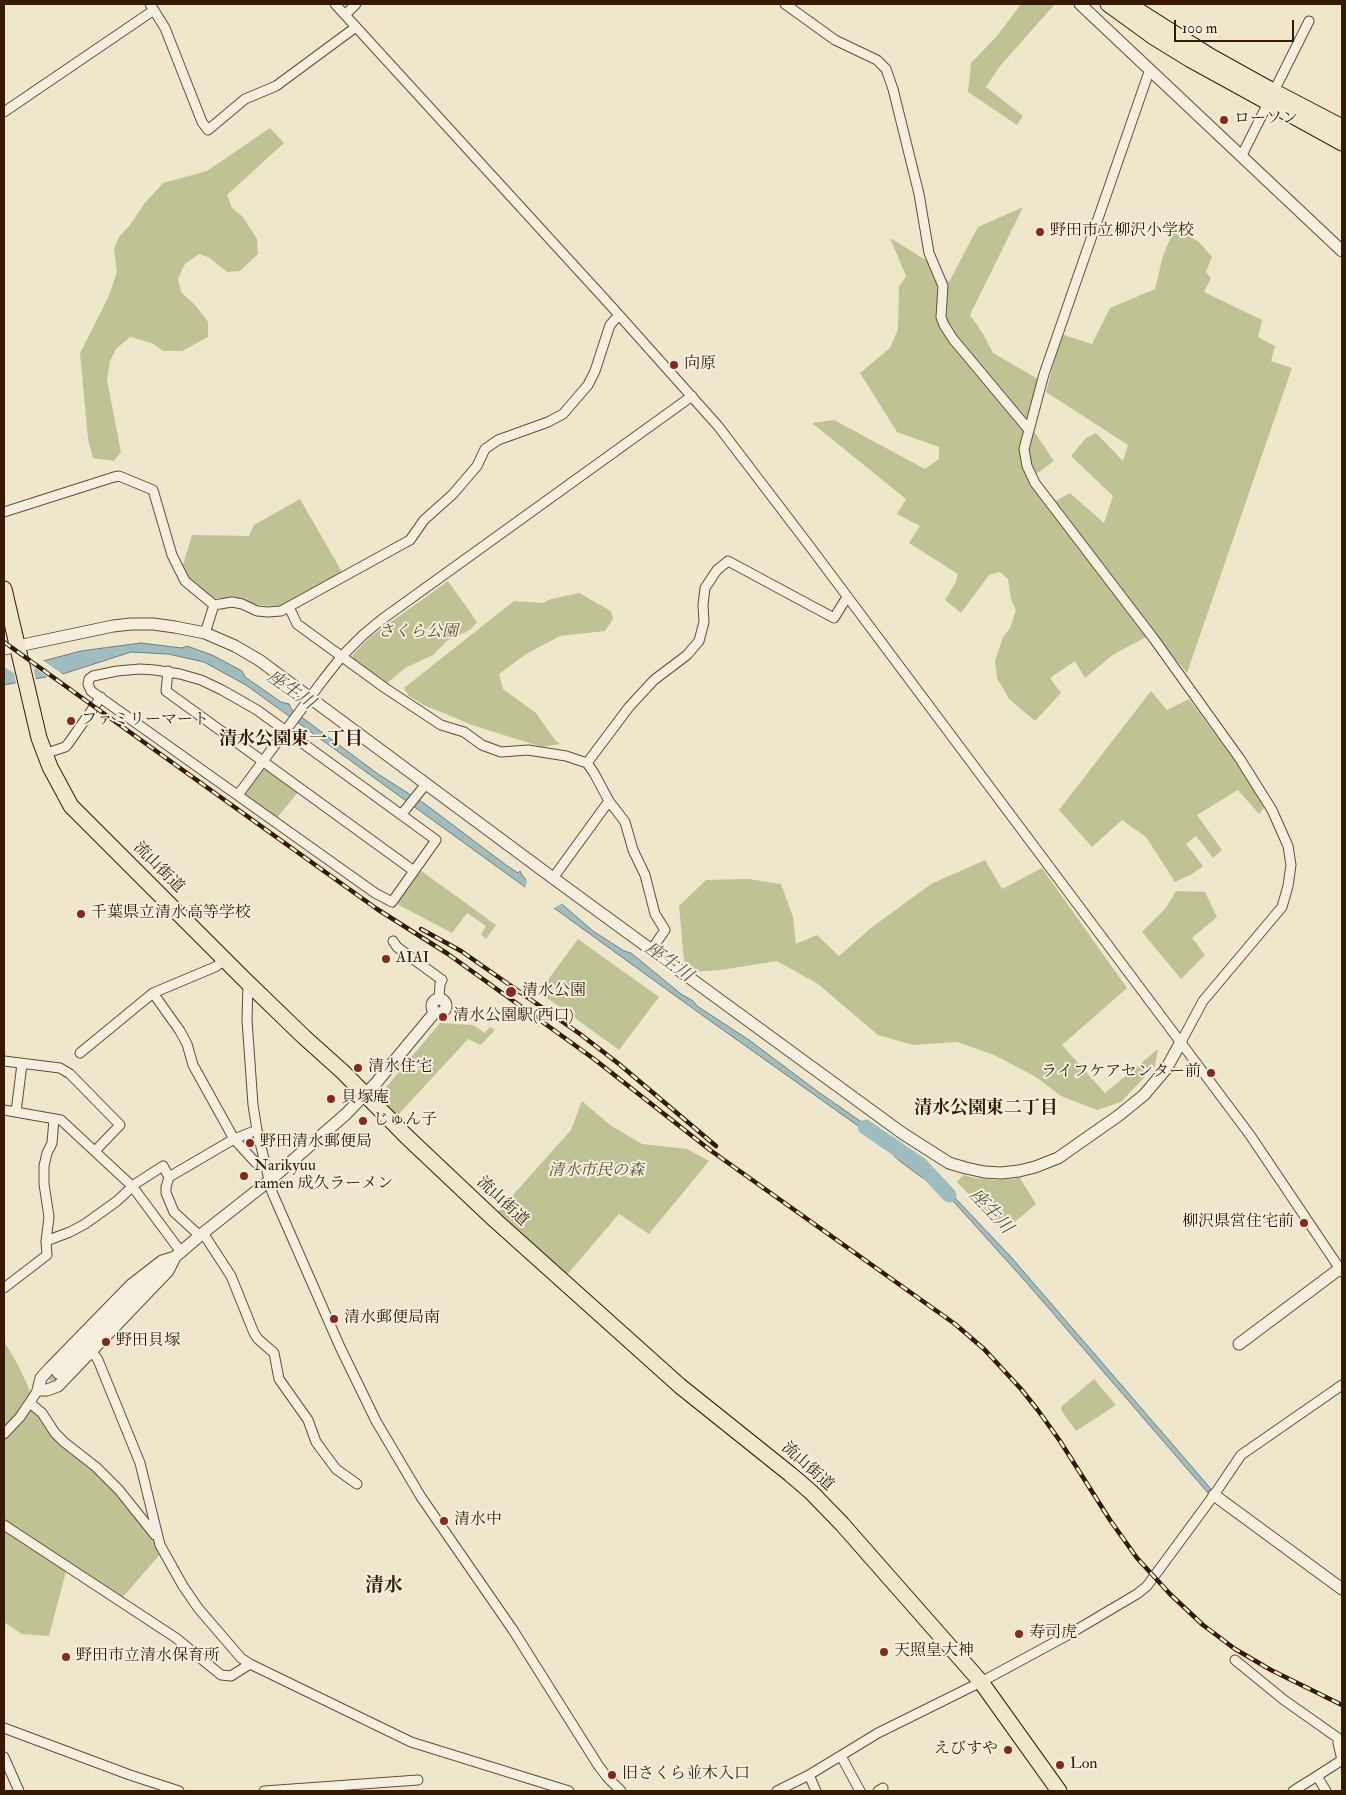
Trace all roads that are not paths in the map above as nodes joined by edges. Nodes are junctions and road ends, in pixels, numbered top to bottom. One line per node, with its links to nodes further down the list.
1 (335, 4): 8 (street)
2 (356, 4): 8 (street)
3 (785, 4): 20 (street)
4 (1080, 4): 11 (street)
5 (1108, 4): 12 (main road)
6 (1128, 4): 12 (main road)
7 (152, 7): 10 (street); 13 (street)
8 (345, 15): 10 (street)
9 (1310, 22): 12 (street)
10 (356, 27): 18 (street)
11 (1150, 69): 16 (street); 20 (street)
12 (1270, 97): 14 (main road); 15 (main road); 16 (street)
13 (4, 112)
14 (1342, 127)
15 (1342, 143)
16 (1242, 155): 17 (street)
17 (1342, 251)
18 (619, 315): 19 (street); 25 (street)
19 (692, 396): 23 (street); 28 (street)
20 (1029, 430): 48 (street)
21 (4, 512): 24 (street)
22 (4, 589): 27 (main road, 流山街道)
23 (847, 597): 35 (street); 48 (street)
24 (214, 605): 25 (street); 26 (street)
25 (289, 607): 28 (street)
26 (205, 633): 27 (street); 31 (street)
27 (14, 650): 33 (main road, 流山街道)
28 (342, 656): 31 (street); 35 (street)
29 (168, 671): 30 (street); 32 (street); 34 (street)
30 (101, 697): 33 (street); 37 (street)
31 (307, 702): 32 (street); 36 (street)
32 (287, 728): 34 (street); 39 (street)
33 (44, 754): 44 (main road, 流山街道)
34 (262, 761): 37 (street); 40 (street)
35 (587, 763): 38 (street)
36 (422, 788): 39 (street); 41 (street)
37 (238, 795): 40 (street)
38 (610, 802): 41 (street); 43 (street)
39 (403, 812): 40 (street)
40 (414, 871)
41 (553, 878): 43 (street)
42 (393, 941): 47 (street)
43 (652, 949): 48 (street)
44 (225, 960): 45 (main road, 流山街道); 46 (street)
45 (248, 983): 52 (main road, 流山街道); 56 (street)
46 (153, 994): 49 (street); 57 (street)
47 (439, 999): 52 (street)
48 (1181, 1042): 66 (street)
49 (80, 1053)
50 (4, 1061): 51 (street)
51 (22, 1064): 54 (street); 58 (street)
52 (365, 1094): 61 (street); 82 (main road, 流山街道)
53 (4, 1110): 54 (street)
54 (16, 1112): 55 (street)
55 (54, 1119): 58 (street); 64 (street)
56 (257, 1130): 57 (street); 59 (street)
57 (234, 1139): 59 (street); 60 (street)
58 (95, 1151): 62 (street)
59 (265, 1163): 61 (street)
60 (169, 1176): 62 (street); 63 (street)
61 (269, 1181): 63 (street); 94 (street)
62 (132, 1186): 64 (street); 65 (street)
63 (202, 1234): 65 (street); 75 (street)
64 (46, 1241): 67 (street)
65 (178, 1255): 69 (street); 70 (street); 72 (street)
66 (1341, 1269): 68 (street)
67 (4, 1288)
68 (1239, 1344)
69 (92, 1351): 72 (street); 78 (street)
70 (58, 1373)
71 (1342, 1384): 76 (street)
72 (38, 1390): 73 (street)
73 (30, 1403): 74 (street); 78 (street)
74 (4, 1434)
75 (357, 1484)
76 (1214, 1495): 79 (street); 82 (street)
77 (4, 1525): 81 (street)
78 (157, 1537): 81 (street)
79 (1342, 1589)
80 (1235, 1660): 84 (street)
81 (250, 1664): 93 (street)
82 (981, 1682): 85 (street); 98 (main road, 流山街道)
83 (4, 1728): 91 (street)
84 (1340, 1736): 88 (street)
85 (841, 1756): 87 (street); 97 (street)
86 (4, 1757): 90 (street)
87 (809, 1775): 95 (street); 96 (street)
88 (1317, 1776): 99 (street); 100 (street)
89 (418, 1780): 92 (street)
90 (19, 1791)
91 (179, 1791)
92 (264, 1791)
93 (569, 1791)
94 (621, 1791)
95 (777, 1791)
96 (816, 1791)
97 (860, 1791)
98 (1059, 1791)
99 (1293, 1791)
100 (1326, 1791)

